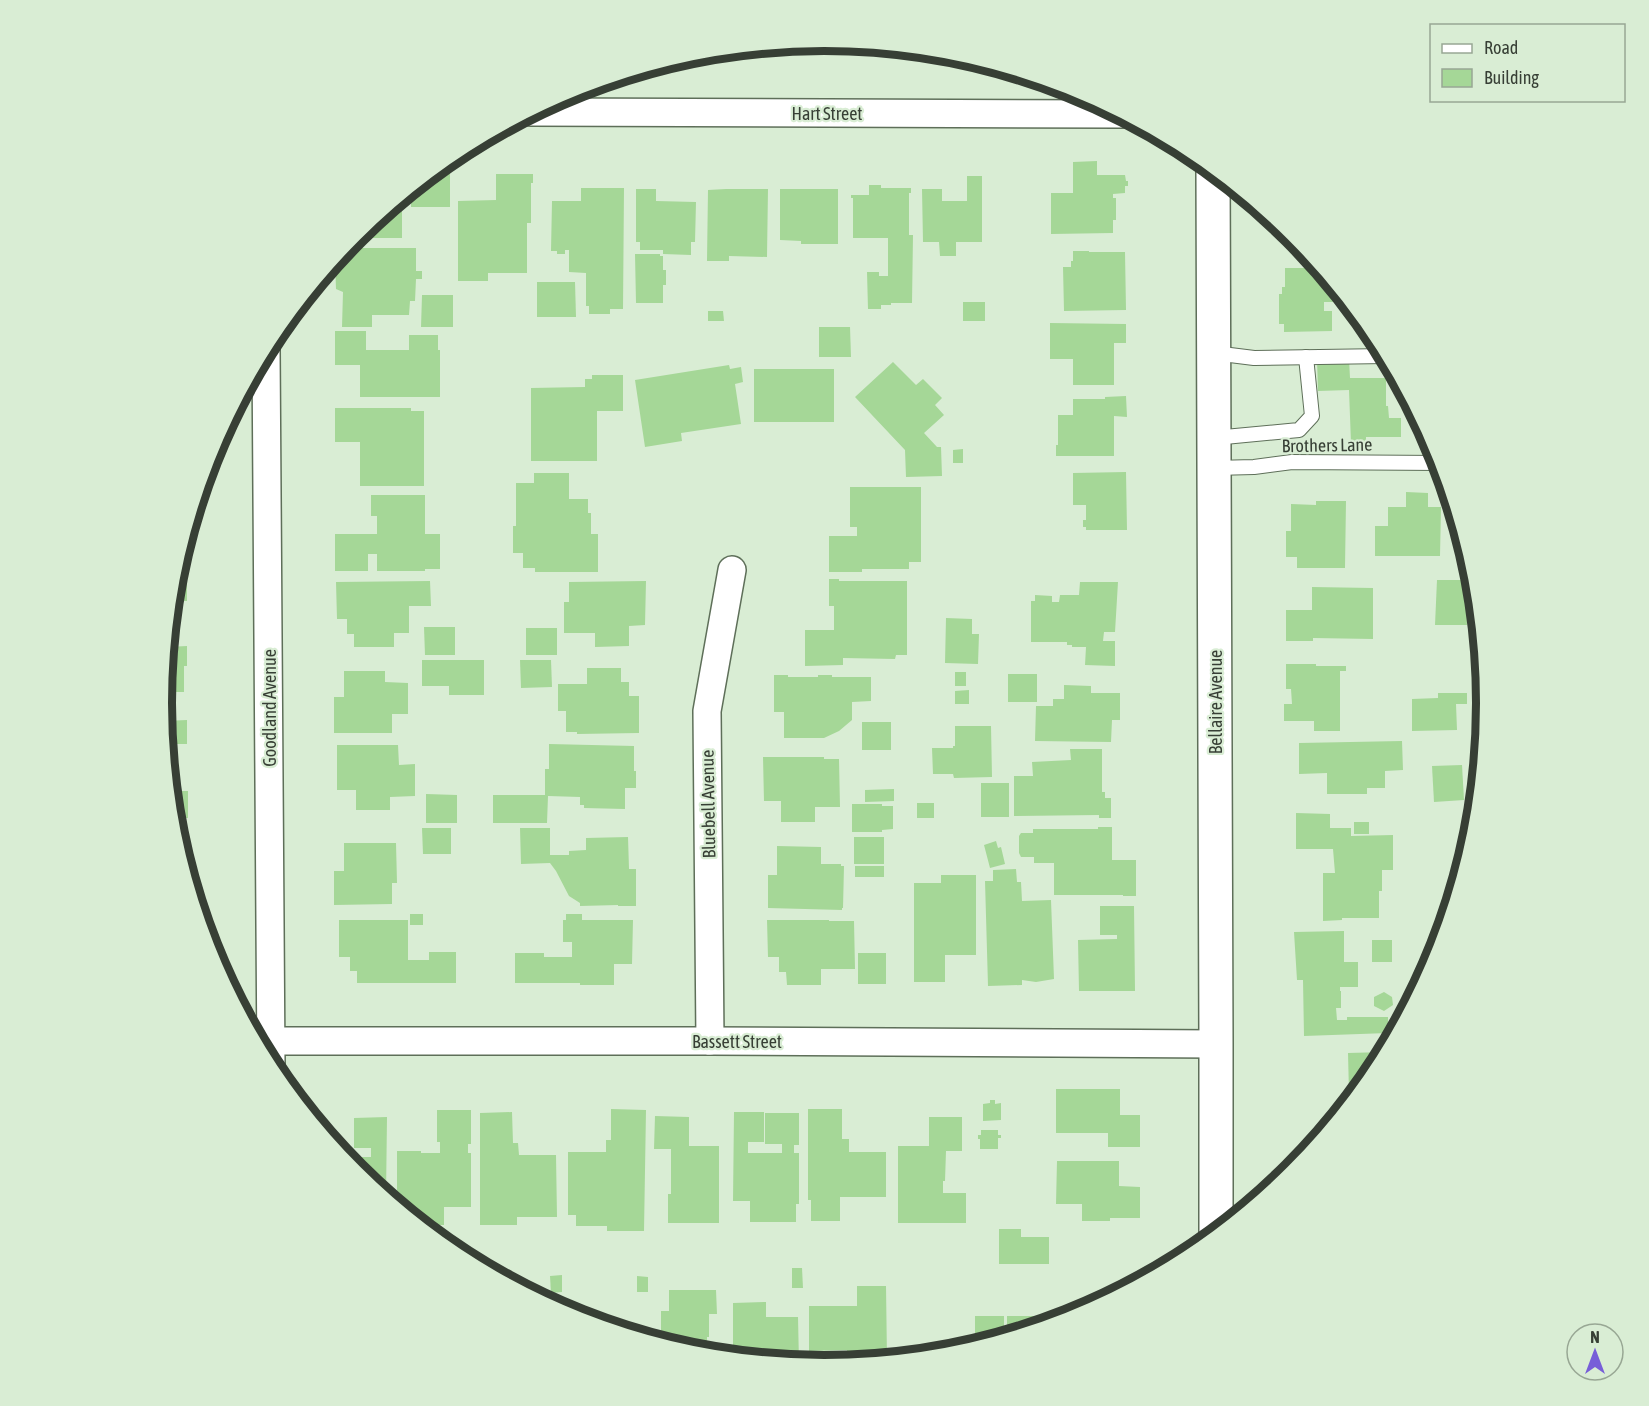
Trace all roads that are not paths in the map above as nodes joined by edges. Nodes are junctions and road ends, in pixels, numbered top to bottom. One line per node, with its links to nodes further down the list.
1 (550, 112): 2 (street, Hart Street)
2 (1104, 114)
3 (1213, 180): 4 (street, Bellaire Avenue)
4 (1214, 353): 6 (lane); 8 (street, Bellaire Avenue)
5 (1376, 356): 6 (lane)
6 (1306, 357): 8 (lane)
7 (266, 367): 11 (street, Goodland Avenue)
8 (1214, 453): 9 (lane, Brothers Lane); 13 (street, Bellaire Avenue)
9 (1430, 462)
10 (732, 570): 12 (street, Bluebell Avenue)
11 (267, 1040)
12 (710, 1041): 13 (street, Bassett Street); 14 (street, Bassett Street)
13 (1216, 1044): 15 (street, Bellaire Avenue)
14 (272, 1049)
15 (1216, 1224)

